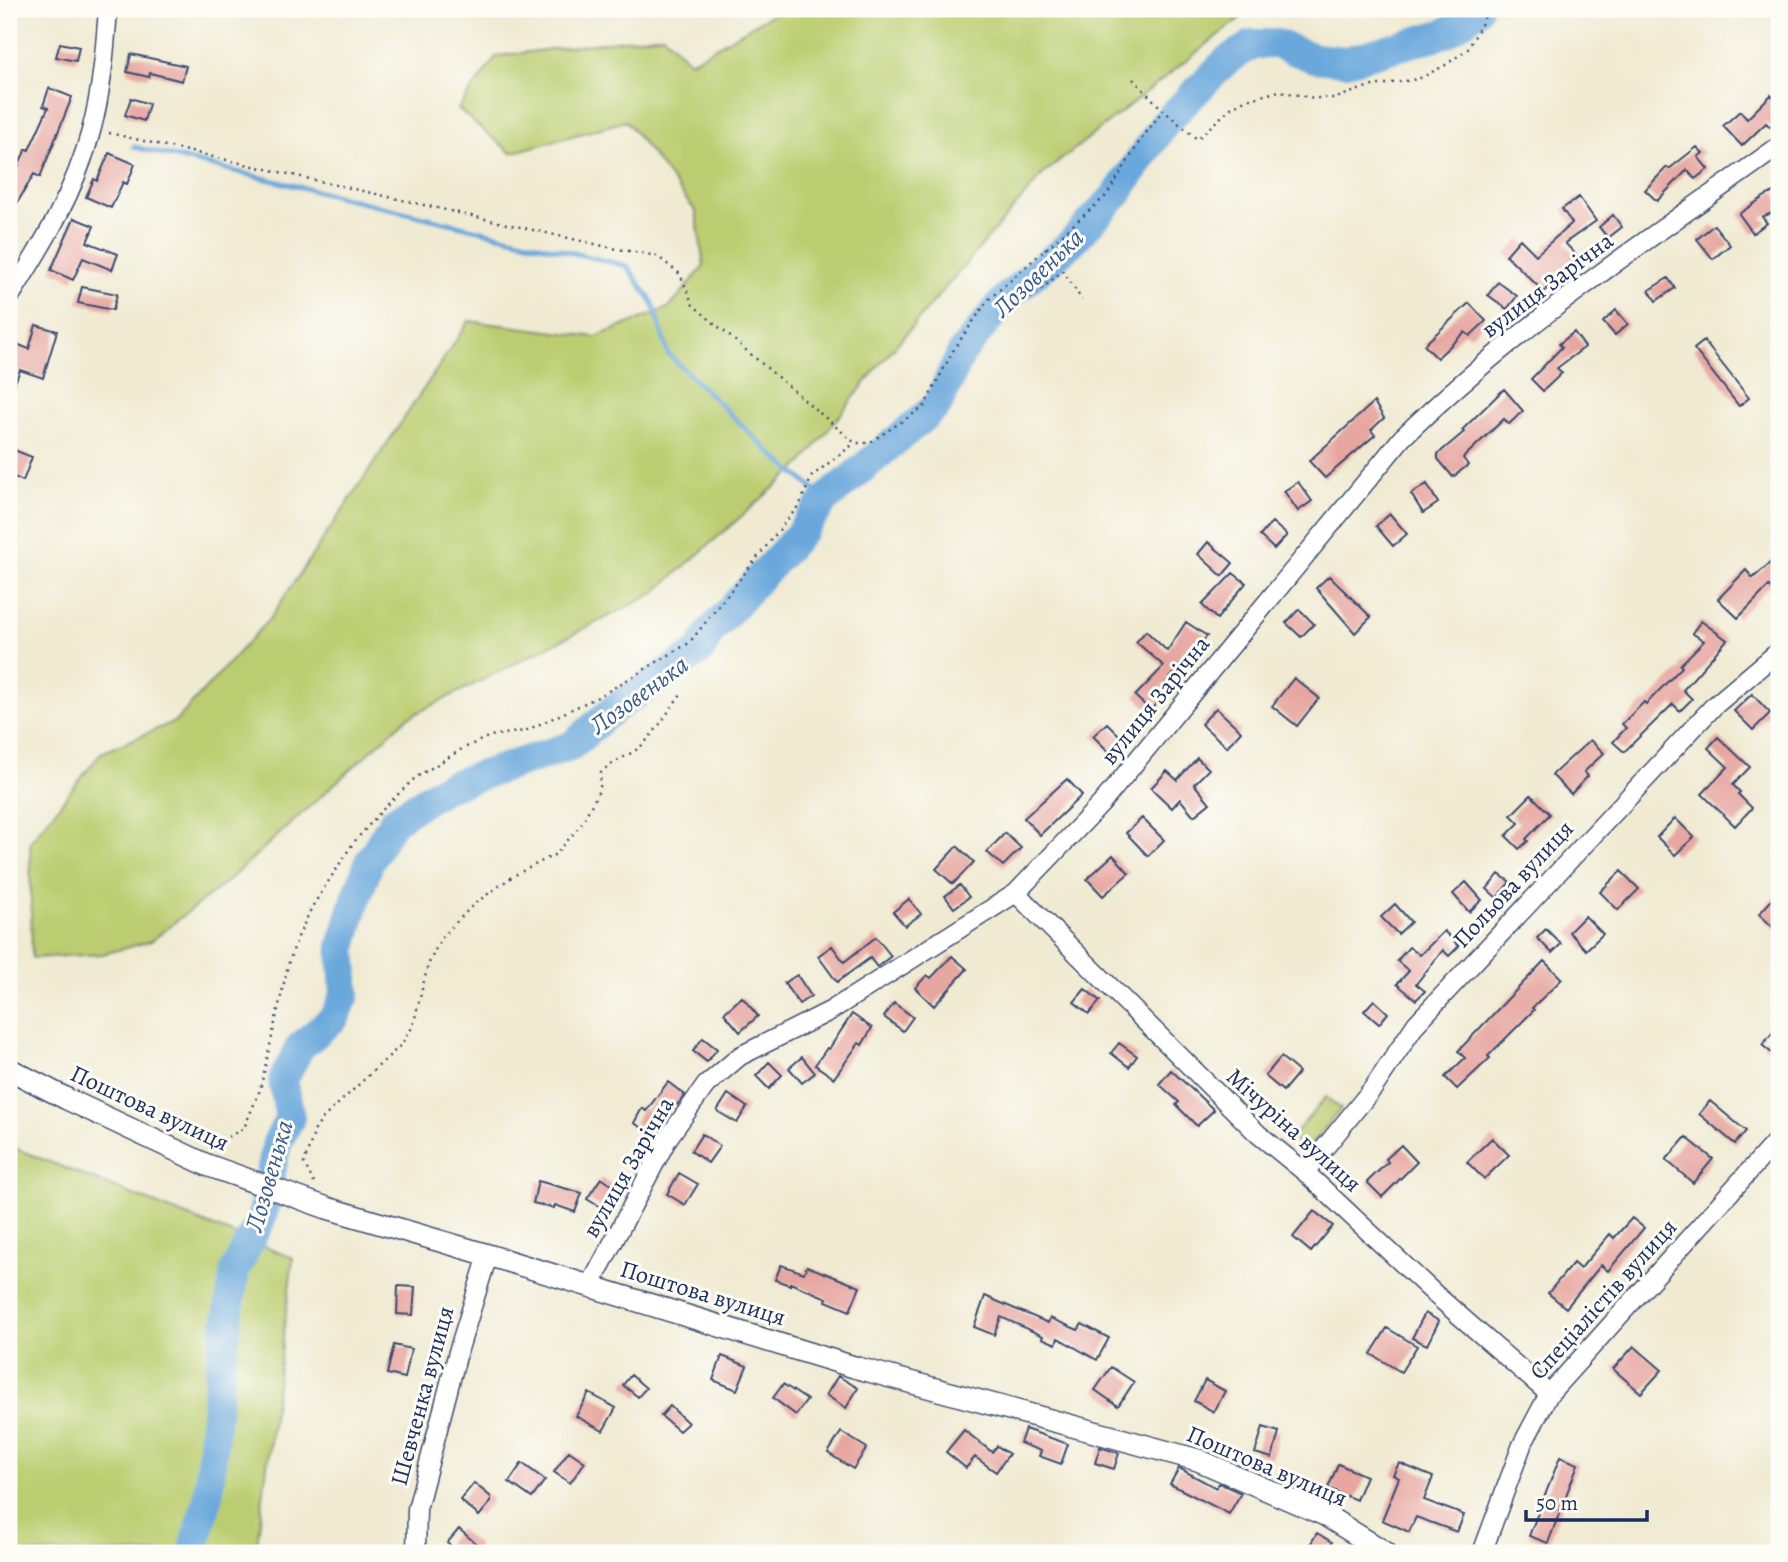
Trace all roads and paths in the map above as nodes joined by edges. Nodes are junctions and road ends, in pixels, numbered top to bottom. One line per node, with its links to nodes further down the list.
1 (108, 9): 5 (street)
2 (1486, 9): 4 (path)
3 (1133, 79): 4 (path)
4 (1163, 110): 7 (path)
5 (92, 128): 9 (street); 12 (path)
6 (1779, 146): 15 (street, вулиця Зарічна)
7 (1045, 248): 8 (path); 12 (path)
8 (1063, 271): 10 (path); 11 (path)
9 (9, 298)
10 (1030, 298)
11 (1082, 300)
12 (855, 443): 18 (path)
13 (1779, 651): 19 (street, Польова вулиця)
14 (681, 694): 20 (path)
15 (1016, 893): 19 (street, Мічуріна вулиця); 22 (street, вулиця Зарічна)
16 (9, 1069): 18 (street, Поштова вулиця)
17 (1779, 1139): 23 (street, Спеціалістів вулиця)
18 (184, 1154): 20 (street, Поштова вулиця)
19 (1305, 1171): 23 (street, Мічуріна вулиця)
20 (327, 1208): 21 (street, Поштова вулиця)
21 (488, 1255): 22 (street, Поштова вулиця); 24 (street, Шевченка вулиця)
22 (590, 1286): 25 (street, Поштова вулиця)
23 (1549, 1394): 26 (street, Спеціалістів вулиця)
24 (416, 1553)
25 (1386, 1553)
26 (1482, 1553)

